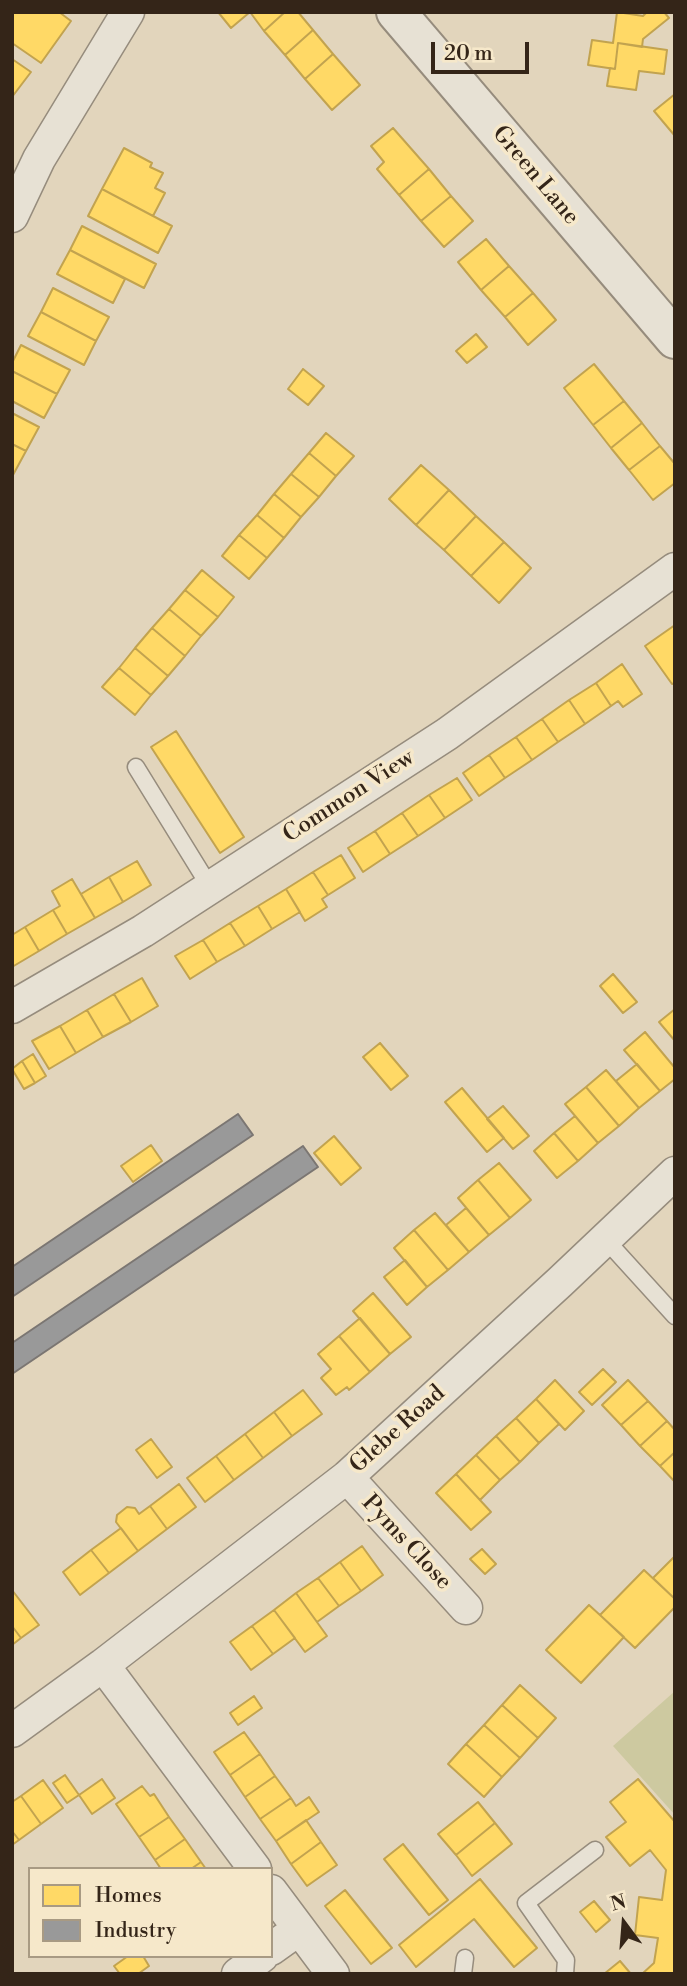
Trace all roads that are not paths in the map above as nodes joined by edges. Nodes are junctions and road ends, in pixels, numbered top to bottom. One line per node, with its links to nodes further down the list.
1 (128, 12): 3 (street)
2 (396, 12): 4 (street, Green Lane)
3 (12, 216)
4 (675, 339)
5 (675, 569): 7 (street, Common View)
6 (136, 767): 7 (lane)
7 (210, 887): 8 (street, Common View)
8 (12, 1007)
9 (675, 1173): 10 (street, Glebe Road)
10 (606, 1239): 11 (lane); 12 (street, Glebe Road)
11 (675, 1316)
12 (347, 1478): 13 (street, Pyms Close); 14 (street, Glebe Road)
13 (466, 1608)
14 (103, 1665): 15 (street, Glebe Road); 17 (street)
15 (12, 1731)
16 (595, 1850): 24 (lane)
17 (254, 1867)
18 (273, 1894): 19 (street)
19 (299, 1929): 20 (street); 23 (street)
20 (273, 1948)
21 (259, 1958): 22 (street)
22 (238, 1974)
23 (333, 1974)
24 (565, 1974)

